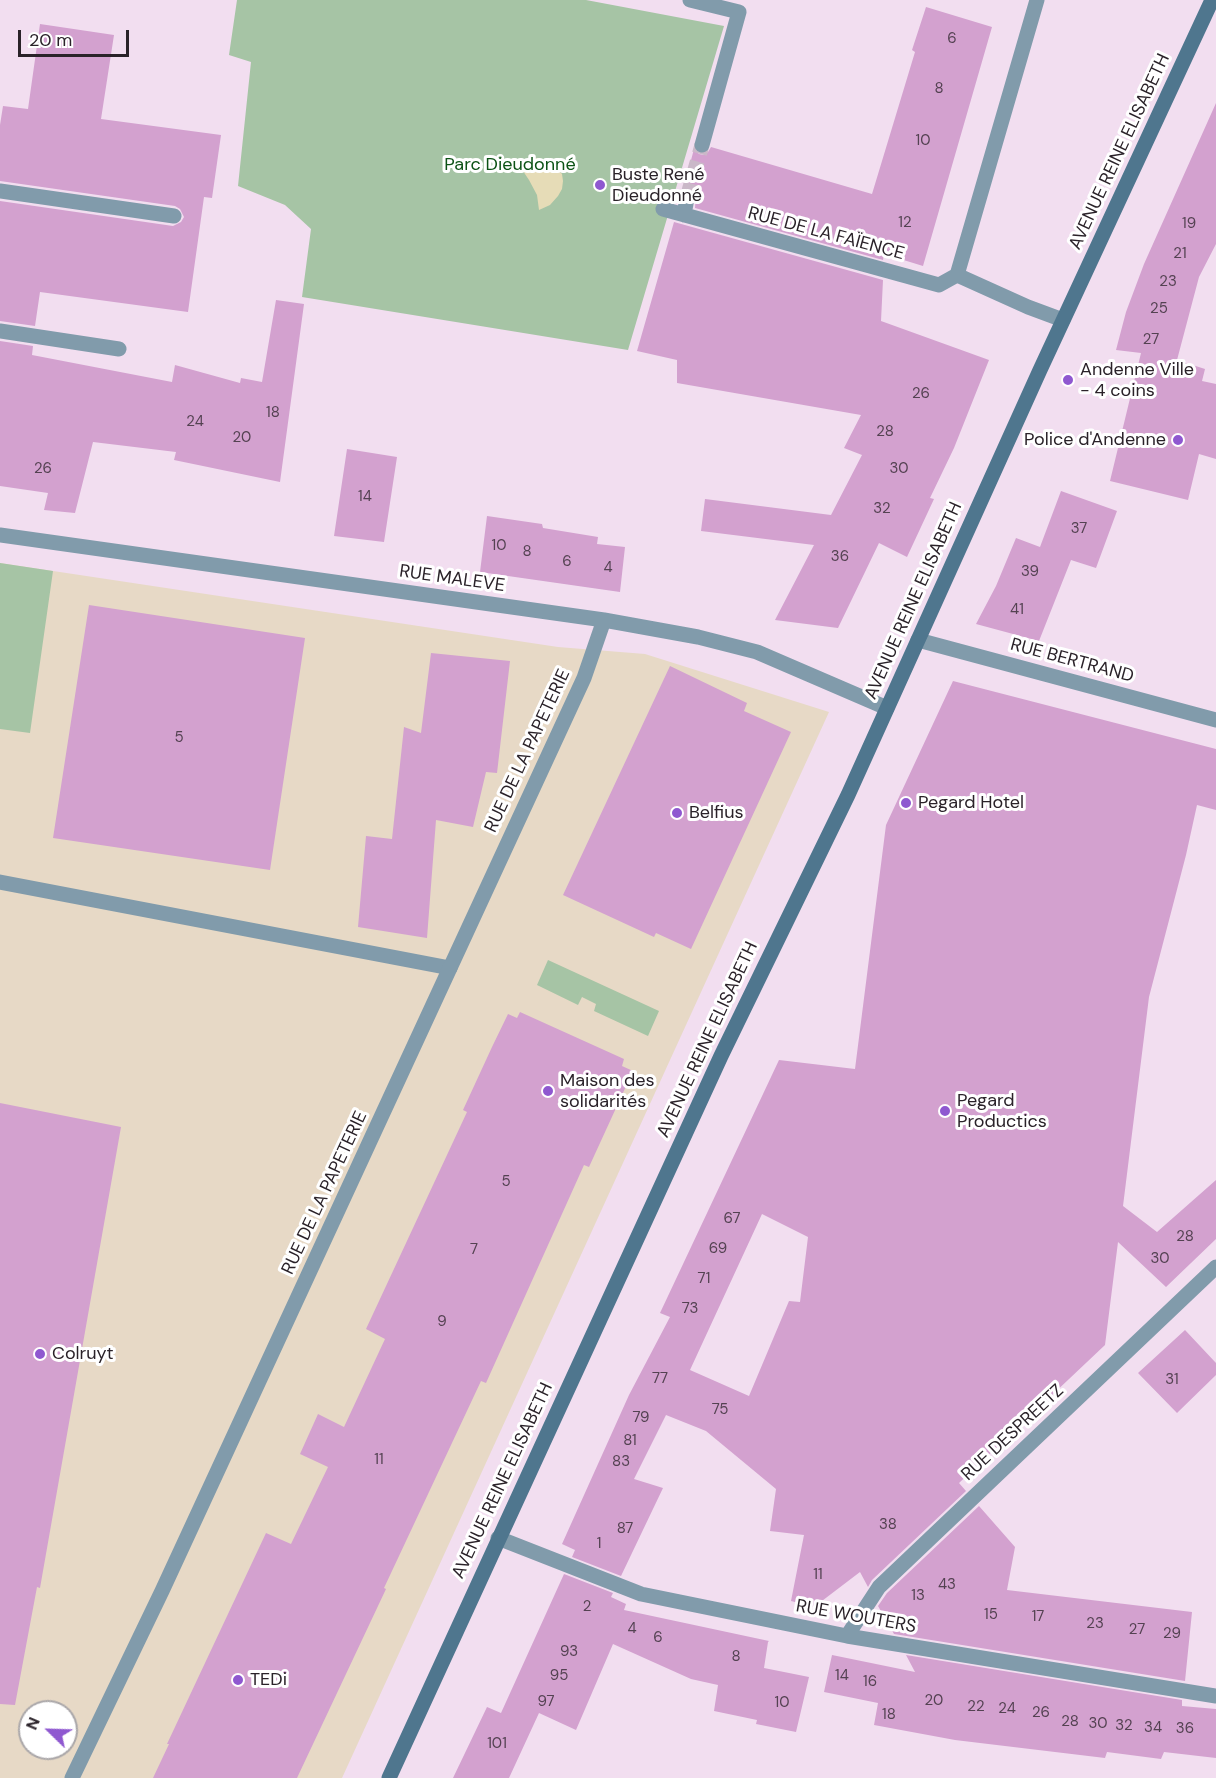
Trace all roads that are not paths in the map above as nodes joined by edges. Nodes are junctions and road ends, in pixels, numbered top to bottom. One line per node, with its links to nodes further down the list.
1 (690, 0): 4 (street)
2 (1037, 0): 10 (street)
3 (1212, 0): 11 (main road, AVENUE REINE ELISABETH)
4 (702, 144)
5 (0, 191): 9 (street)
6 (687, 198): 8 (street)
7 (663, 209): 8 (street, RUE DE LA FAÏENCE)
8 (684, 214): 10 (street, RUE DE LA FAÏENCE)
9 (174, 216)
10 (957, 274): 11 (street)
11 (1063, 320): 16 (main road, AVENUE REINE ELISABETH)
12 (0, 331): 13 (street)
13 (118, 349)
14 (0, 535): 15 (street, RUE MALEVE)
15 (604, 620): 17 (street, RUE MALEVE); 20 (street, RUE DE LA PAPETERIE)
16 (918, 640): 17 (main road, AVENUE REINE ELISABETH); 18 (street, RUE BERTRAND)
17 (888, 708): 22 (main road, AVENUE REINE ELISABETH)
18 (1216, 720)
19 (0, 882): 20 (street)
20 (450, 968): 25 (street, RUE DE LA PAPETERIE)
21 (1216, 1267): 23 (street, RUE DESPREETZ)
22 (498, 1538): 23 (street, RUE WOUTERS); 26 (main road, AVENUE REINE ELISABETH)
23 (847, 1636): 24 (street, RUE WOUTERS)
24 (1216, 1696)
25 (72, 1778)
26 (389, 1778)

